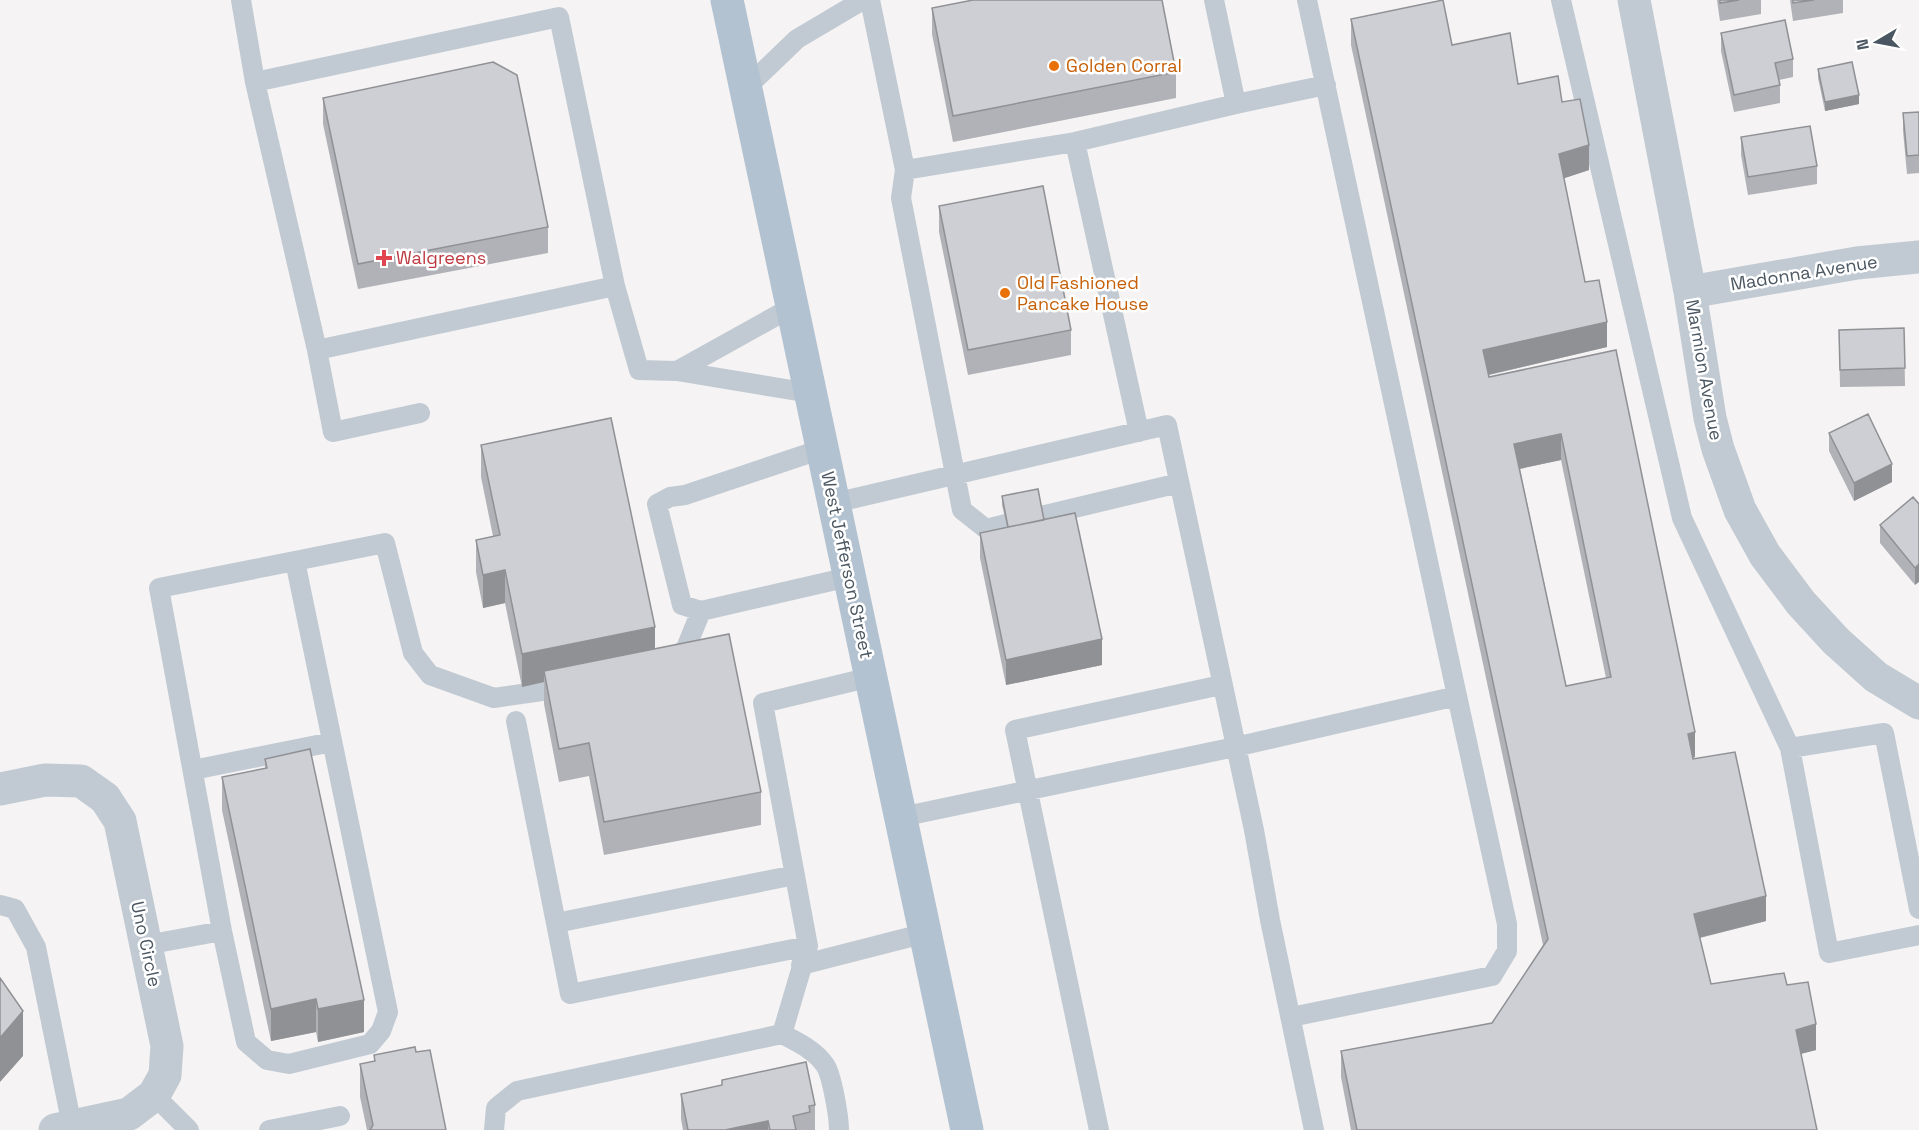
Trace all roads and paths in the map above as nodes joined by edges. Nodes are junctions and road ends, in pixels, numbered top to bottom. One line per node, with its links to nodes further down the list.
1 (241, 0): 9 (lane)
2 (727, 0): 11 (main road, West Jefferson Street)
3 (863, 0): 11 (lane)
4 (870, 0): 14 (lane)
5 (1214, 0): 12 (lane)
6 (1307, 0): 10 (lane)
7 (1561, 0): 42 (lane)
8 (1634, 0): 17 (street, Marmion Avenue)
9 (255, 82): 16 (lane); 19 (lane)
10 (1326, 85): 12 (lane); 37 (lane)
11 (746, 88): 18 (main road, West Jefferson Street)
12 (1236, 105): 13 (lane)
13 (1075, 142): 14 (lane); 23 (lane)
14 (905, 170): 25 (lane)
15 (1919, 257): 17 (street, Madonna Avenue)
16 (615, 286): 19 (lane); 20 (lane)
17 (1690, 292): 38 (street, Marmion Avenue)
18 (792, 307): 20 (lane); 21 (main road, West Jefferson Street)
19 (317, 350): 22 (lane)
20 (677, 371): 21 (lane)
21 (810, 393): 24 (main road, West Jefferson Street)
22 (420, 413)
23 (1139, 432): 25 (lane); 26 (lane)
24 (822, 449): 27 (main road, West Jefferson Street); 32 (lane)
25 (955, 475): 27 (lane); 29 (lane)
26 (1179, 483): 28 (lane); 36 (lane)
27 (834, 503): 31 (main road, West Jefferson Street)
28 (1041, 516)
29 (1006, 524)
30 (295, 561): 35 (lane); 40 (lane); 43 (lane)
31 (849, 577): 32 (lane); 34 (main road, West Jefferson Street)
32 (701, 611): 33 (lane)
33 (657, 667)
34 (871, 677): 46 (main road, West Jefferson Street); 47 (lane)
35 (589, 683)
36 (1221, 685): 41 (lane); 45 (lane)
37 (1457, 696): 41 (lane); 57 (lane)
38 (1919, 703)
39 (516, 721): 50 (lane)
40 (332, 742): 43 (lane); 51 (lane)
41 (1235, 747): 45 (lane); 57 (lane)
42 (1790, 748): 48 (lane); 53 (lane)
43 (193, 770): 51 (lane)
44 (0, 789): 54 (street, Uno Circle)
45 (1027, 790): 46 (lane); 67 (lane)
46 (901, 817): 52 (main road, West Jefferson Street)
47 (795, 875): 50 (lane); 55 (lane)
48 (1918, 898)
49 (0, 905): 61 (lane)
50 (556, 923): 55 (lane)
51 (222, 931): 54 (lane)
52 (926, 933): 56 (lane); 66 (main road, West Jefferson Street)
53 (1919, 934)
54 (146, 945): 59 (street, Uno Circle)
55 (808, 946): 56 (lane)
56 (801, 965): 58 (lane)
57 (1291, 1017): 68 (lane)
58 (782, 1034): 64 (lane); 65 (lane)
59 (154, 1095): 61 (street, Uno Circle); 62 (lane)
60 (340, 1116): 63 (lane)
61 (64, 1128)
62 (189, 1130)
63 (269, 1130)
64 (494, 1130)
65 (838, 1130)
66 (967, 1130)
67 (1099, 1130)
68 (1314, 1130)

